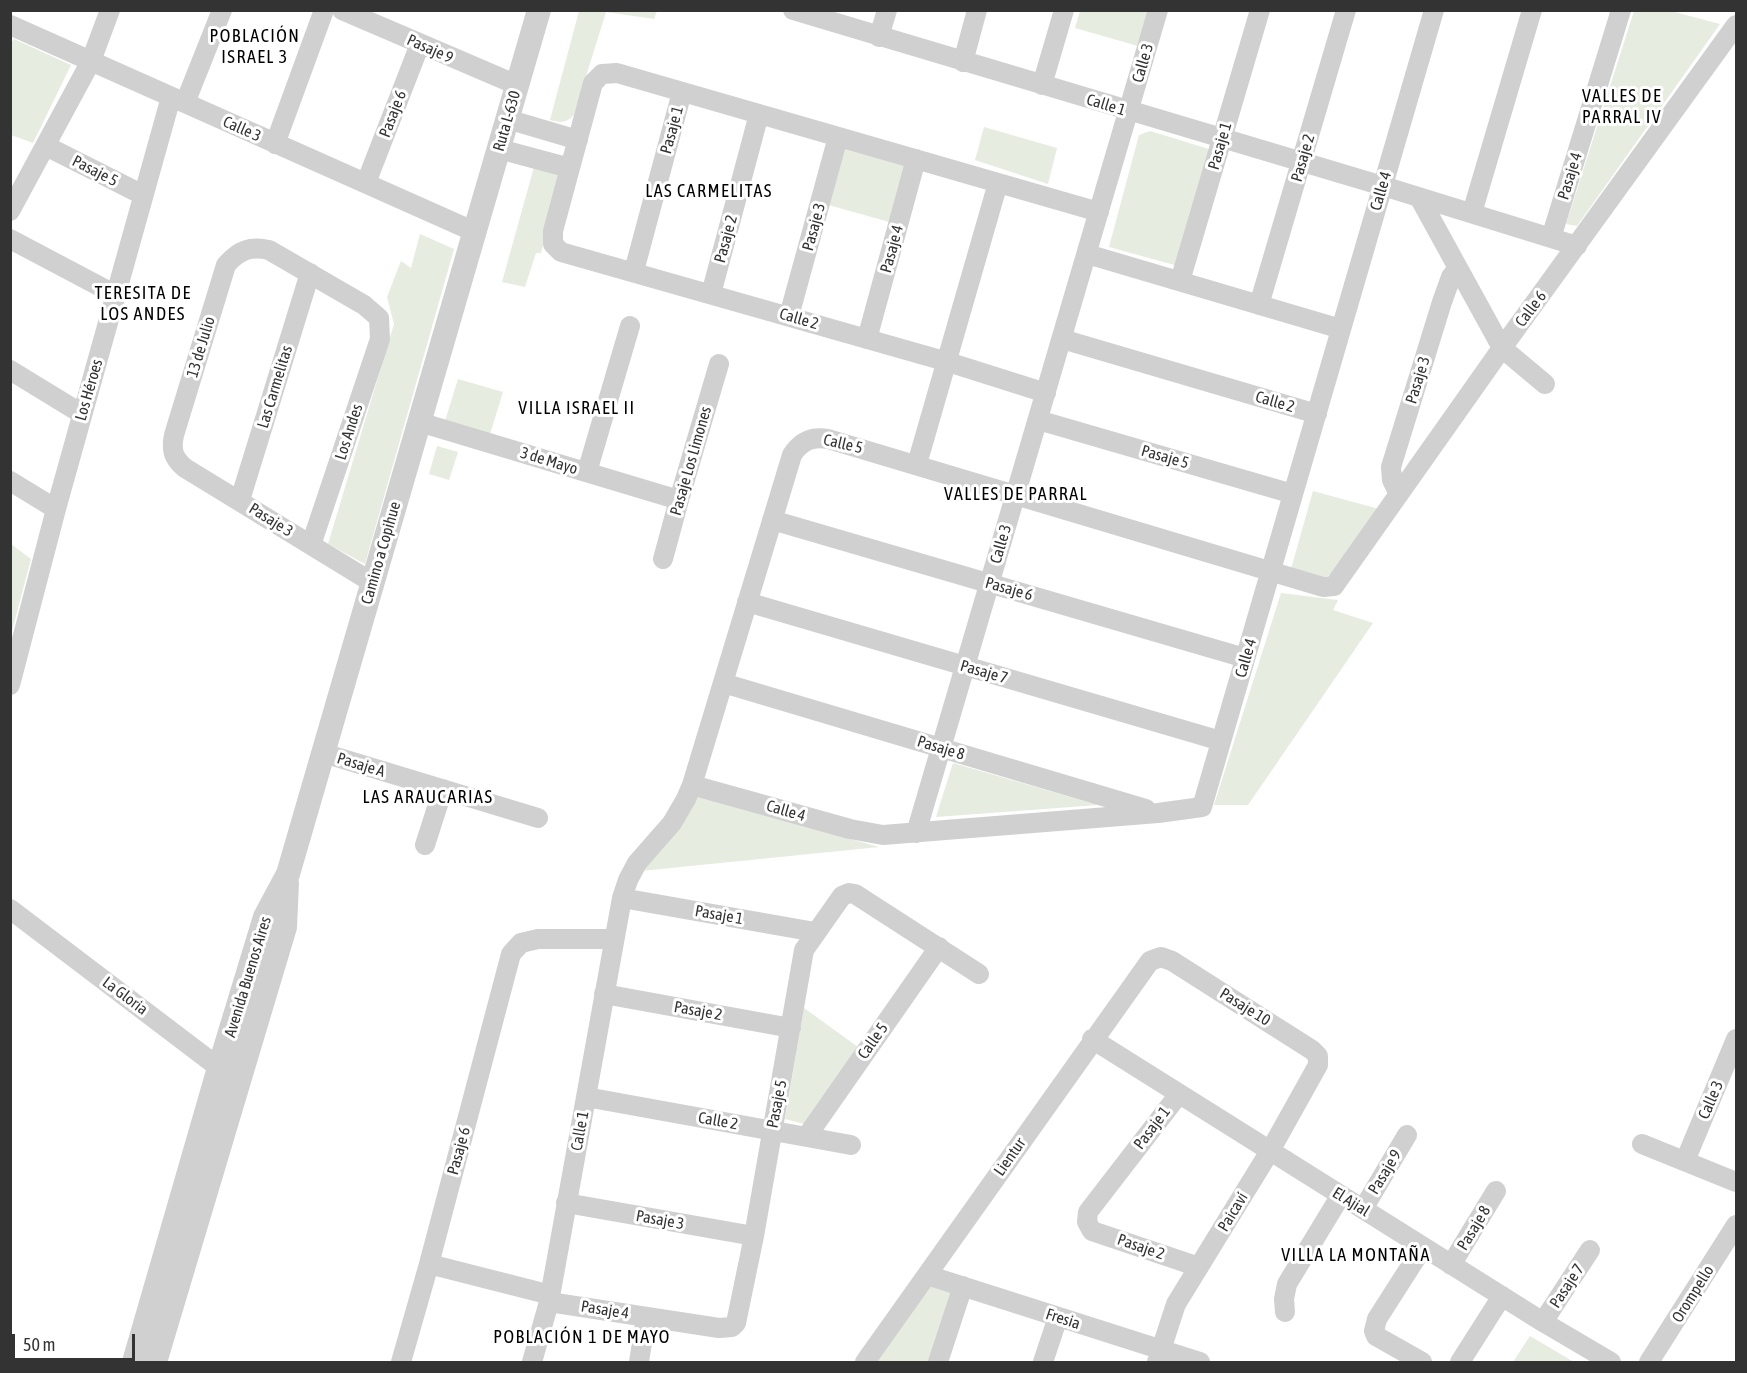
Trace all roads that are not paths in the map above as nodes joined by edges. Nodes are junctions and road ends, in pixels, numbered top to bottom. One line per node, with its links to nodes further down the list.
1 (110, 10): 22 (street)
2 (222, 10): 27 (street)
3 (324, 10): 34 (street)
4 (342, 10): 21 (street, Pasaje 9)
5 (539, 10): 24 (street, Ruta L-630)
6 (887, 10): 20 (street)
7 (977, 10): 23 (street)
8 (1064, 10): 25 (street)
9 (1158, 10): 28 (street, Calle 3)
10 (1260, 10): 32 (street, Pasaje 1)
11 (1346, 10): 38 (street, Pasaje 2)
12 (1434, 10): 42 (street, Calle 4)
13 (1532, 10): 47 (street)
14 (1621, 10): 49 (street, Pasaje 4)
15 (1730, 10): 17 (street)
16 (797, 11): 20 (street, Calle 1)
17 (1737, 12)
18 (10, 25): 22 (street, Calle 3)
19 (1737, 25): 51 (street, Calle 6)
20 (879, 37): 23 (street, Calle 1)
21 (420, 44): 24 (street, Pasaje 9); 40 (street, Pasaje 6)
22 (91, 60): 27 (street, Calle 3); 35 (street)
23 (963, 62): 25 (street, Calle 1)
24 (517, 85): 30 (street, Ruta L-630)
25 (1042, 85): 28 (street, Calle 1)
26 (682, 92): 29 (street); 33 (street); 54 (street, Pasaje 1)
27 (178, 100): 34 (street, Calle 3); 43 (street, Los Héroes)
28 (1129, 112): 32 (street, Calle 1); 46 (street, Calle 3)
29 (759, 114): 31 (street); 57 (street, Pasaje 2)
30 (507, 119): 33 (street); 36 (street, Ruta L-630)
31 (838, 137): 37 (street); 60 (street, Pasaje 3)
32 (1222, 139): 38 (street, Calle 1); 56 (street, Pasaje 1)
33 (578, 140): 39 (street)
34 (275, 144): 40 (street, Calle 3)
35 (46, 146): 43 (street, Pasaje 5); 45 (street)
36 (499, 149): 39 (street); 48 (street, Ruta L-630)
37 (916, 159): 41 (street); 63 (street, Pasaje 4)
38 (1301, 163): 42 (street, Calle 1); 59 (street, Pasaje 2)
39 (570, 168): 54 (street, Calle 2)
40 (366, 183): 48 (street, Calle 3)
41 (998, 183): 46 (street); 66 (street)
42 (1383, 186): 44 (street, Calle 1); 62 (street, Calle 4)
43 (144, 195): 58 (street, Los Héroes)
44 (1419, 197): 47 (street, Calle 1); 53 (street)
45 (10, 211)
46 (1099, 212): 52 (street, Calle 3)
47 (1472, 213): 49 (street, Calle 1)
48 (475, 232): 74 (street, Camino a Copihue)
49 (1551, 238): 51 (street, Calle 1)
50 (10, 239): 58 (street)
51 (1577, 246): 65 (street, Calle 6)
52 (1087, 254): 56 (street); 64 (street, Calle 3)
53 (1458, 268): 65 (street); 80 (street, Pasaje 3)
54 (634, 271): 57 (street, Calle 2)
55 (310, 273): 75 (street, 13 de Julio); 82 (street, Las Carmelitas); 86 (street, Los Andes)
56 (1180, 281): 59 (street)
57 (711, 294): 60 (street, Calle 2)
58 (116, 295): 71 (street, Los Héroes)
59 (1259, 305): 62 (street)
60 (789, 316): 63 (street, Calle 2)
61 (630, 326): 77 (street)
62 (1341, 329): 72 (street, Calle 4)
63 (867, 339): 66 (street, Calle 2)
64 (1062, 339): 70 (street, Calle 3); 72 (street, Calle 2)
65 (1502, 348): 69 (street); 80 (street, Calle 6)
66 (948, 362): 70 (street, Calle 2); 76 (street)
67 (719, 364): 83 (street, Pasaje Los Limones)
68 (10, 370): 71 (street)
69 (1545, 384)
70 (1046, 393): 73 (street, Calle 3)
71 (82, 414): 84 (street, Los Héroes)
72 (1317, 414): 81 (street, Calle 4)
73 (1038, 420): 79 (street, Calle 3); 81 (street, Pasaje 5)
74 (419, 422): 77 (street, 3 de Mayo); 89 (street, Camino a Copihue)
75 (173, 455): 82 (street, Pasaje 3)
76 (917, 464): 79 (street, Calle 5); 85 (street, Calle 5)
77 (587, 472): 83 (street, 3 de Mayo)
78 (10, 481): 84 (street)
79 (1016, 494): 88 (street, Calle 5); 90 (street, Calle 3)
80 (1399, 494): 91 (street, Calle 6)
81 (1293, 495): 88 (street, Calle 4)
82 (240, 500): 86 (street, Pasaje 3)
83 (679, 500): 87 (street, Pasaje Los Limones)
84 (56, 509): 93 (street, Los Héroes)
85 (772, 520): 90 (street, Pasaje 6); 92 (street, Calle 5)
86 (311, 545): 89 (street, Pasaje 3)
87 (663, 559)
88 (1271, 572): 91 (street, Calle 5); 94 (street, Calle 4)
89 (373, 583): 100 (street, Camino a Copihue)
90 (990, 584): 94 (street, Pasaje 6); 95 (street, Calle 3)
91 (1323, 587)
92 (747, 602): 95 (street, Pasaje 7); 96 (street, Calle 5)
93 (15, 646): 97 (street, Los Héroes)
94 (1245, 658): 98 (street, Calle 4)
95 (966, 666): 98 (street, Pasaje 7); 99 (street, Calle 3)
96 (723, 682): 99 (street, Pasaje 8); 101 (street, Calle 5)
97 (10, 685)
98 (1221, 741): 103 (street, Calle 4)
99 (941, 748): 103 (street, Pasaje 8); 105 (street, Calle 3)
100 (323, 753): 102 (street, Pasaje A); 107 (street, Camino a Copihue)
101 (692, 785): 105 (street, Calle 4); 108 (street, Calle 5)
102 (442, 789): 104 (street, Pasaje A); 106 (street)
103 (1158, 813): 105 (street, Calle 4)
104 (538, 818)
105 (916, 833)
106 (425, 845)
107 (288, 874): 120 (street, Avenida Buenos Aires); 121 (street, Avenida Buenos Aires)
108 (622, 898): 110 (street, Pasaje 1); 111 (street, Calle 1)
109 (10, 909): 120 (street, La Gloria)
110 (815, 932): 112 (street, Pasaje 5); 116 (street, Pasaje 5)
111 (614, 939): 115 (street, Calle 1); 141 (street, Pasaje 6)
112 (939, 947): 114 (street); 126 (street, Calle 5)
113 (1161, 957): 117 (street, Lientur); 119 (street, Pasaje 10)
114 (979, 974)
115 (604, 994): 116 (street, Pasaje 2); 123 (street, Calle 1)
116 (791, 1028): 124 (street, Pasaje 5)
117 (1092, 1039): 122 (street, El Ajial); 144 (street, Lientur)
118 (1737, 1039): 130 (street, Calle 3)
119 (1318, 1065): 129 (street, Paicaví)
120 (219, 1068): 121 (street, La Gloria); 154 (street, Avenida Buenos Aires)
121 (239, 1083): 155 (street, Avenida Buenos Aires)
122 (1179, 1094): 129 (street, El Ajial); 136 (street, Pasaje 1)
123 (586, 1097): 124 (street, Calle 2); 134 (street, Calle 1)
124 (772, 1130): 126 (street, Calle 2); 138 (street, Pasaje 5)
125 (1407, 1135): 135 (street, Pasaje 9)
126 (807, 1136): 127 (street, Calle 2)
127 (851, 1144)
128 (1642, 1144): 130 (street)
129 (1270, 1151): 133 (street, El Ajial); 143 (street, Paicaví)
130 (1685, 1161): 131 (street)
131 (1737, 1182)
132 (1496, 1191): 142 (street, Pasaje 8)
133 (1341, 1195): 135 (street, El Ajial); 148 (street)
134 (566, 1203): 138 (street, Pasaje 3); 147 (street, Calle 1)
135 (1363, 1209): 139 (street, El Ajial)
136 (1087, 1222): 143 (street, Pasaje 2)
137 (1737, 1225): 166 (street, Orompello)
138 (754, 1236): 152 (street, Pasaje 5)
139 (1423, 1247): 142 (street, El Ajial); 163 (street)
140 (1590, 1250): 151 (street, Pasaje 7)
141 (429, 1264): 147 (street, Pasaje 4); 156 (street, Pasaje 6)
142 (1451, 1265): 146 (street, El Ajial)
143 (1200, 1267): 153 (street, Paicaví)
144 (927, 1275): 145 (street, Fresia); 159 (street, Lientur)
145 (963, 1286): 150 (street, Fresia); 160 (street)
146 (1502, 1296): 151 (street, El Ajial); 164 (street)
147 (550, 1298): 149 (street, Pasaje 4); 157 (street, Calle 1)
148 (1285, 1312)
149 (646, 1317): 152 (street, Pasaje 4); 158 (street)
150 (1058, 1317): 153 (street, Fresia); 161 (street)
151 (1543, 1322): 165 (street, El Ajial)
152 (732, 1327)
153 (1159, 1356): 162 (street, Fresia)
154 (134, 1362)
155 (155, 1362)
156 (401, 1362)
157 (532, 1362)
158 (639, 1362)
159 (866, 1362)
160 (938, 1362)
161 (1042, 1362)
162 (1200, 1362)
163 (1422, 1362)
164 (1460, 1362)
165 (1611, 1362)
166 (1649, 1362)

